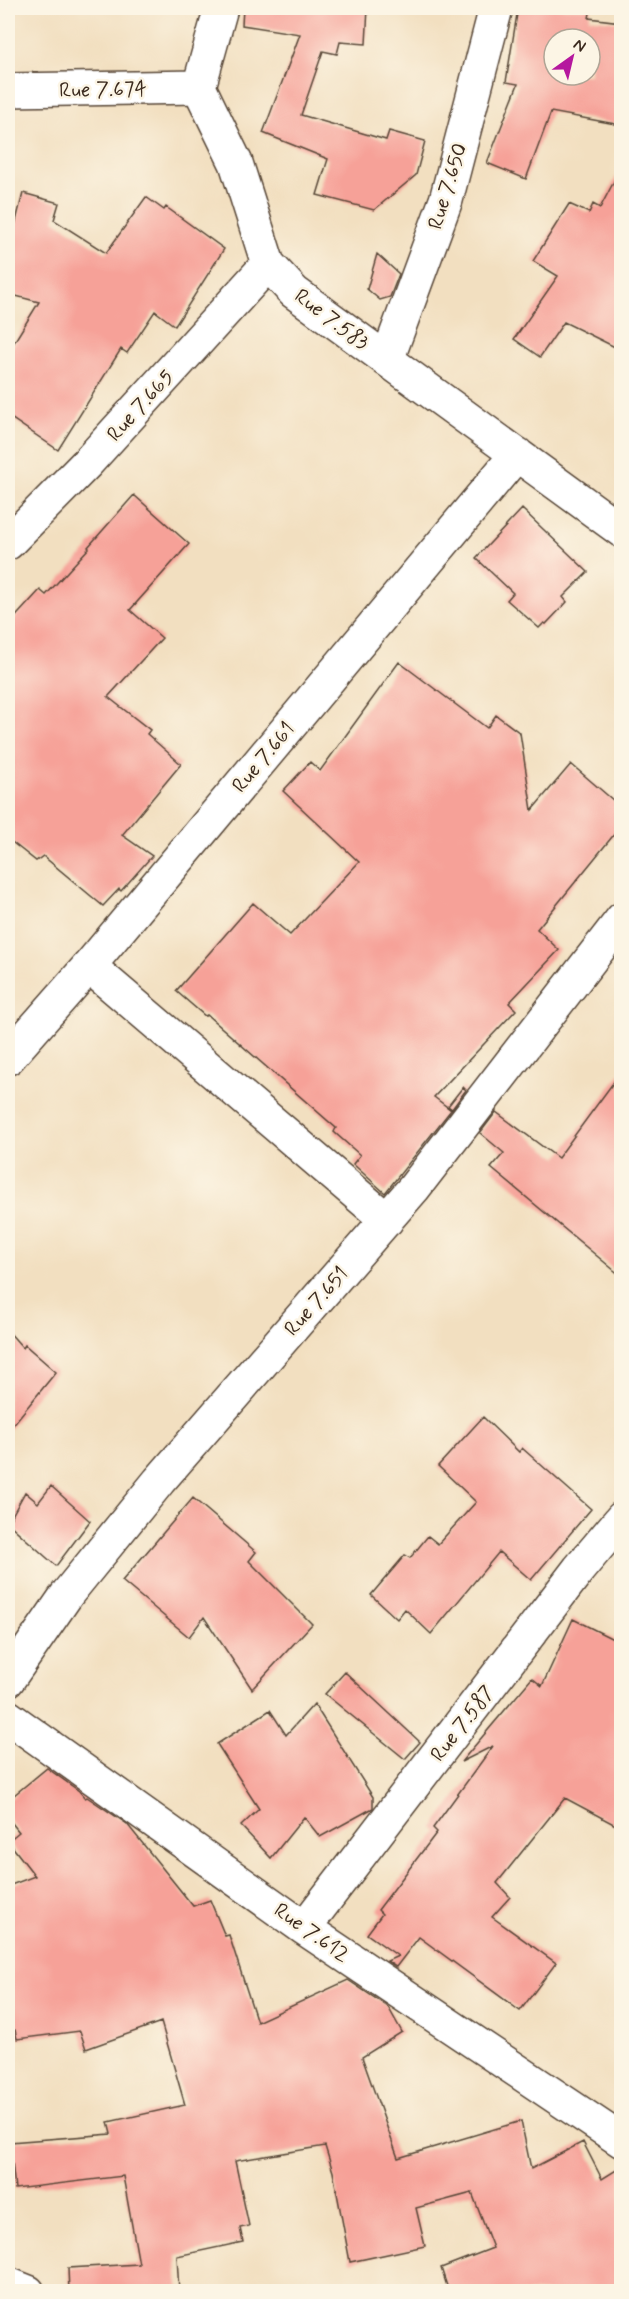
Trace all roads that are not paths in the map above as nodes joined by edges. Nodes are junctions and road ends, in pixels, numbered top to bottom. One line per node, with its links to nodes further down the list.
1 (221, 8): 3 (street)
2 (496, 8): 6 (street, Rue 7.650)
3 (199, 87): 4 (street, Rue 7.674); 5 (street, Rue 7.583)
4 (8, 90)
5 (268, 264): 6 (street, Rue 7.583); 9 (street, Rue 7.665)
6 (387, 360): 7 (street, Rue 7.583)
7 (516, 454): 8 (street, Rue 7.583); 11 (street, Rue 7.661)
8 (621, 531)
9 (8, 543)
10 (621, 919): 13 (street, Rue 7.651)
11 (89, 966): 12 (street, Rue 7.661); 13 (street)
12 (8, 1058)
13 (387, 1220): 15 (street, Rue 7.651)
14 (621, 1518): 17 (street, Rue 7.587)
15 (8, 1680)
16 (8, 1717): 17 (street, Rue 7.612)
17 (304, 1928): 18 (street, Rue 7.612)
18 (621, 2141)
19 (8, 2284): 20 (street)
20 (28, 2292)

